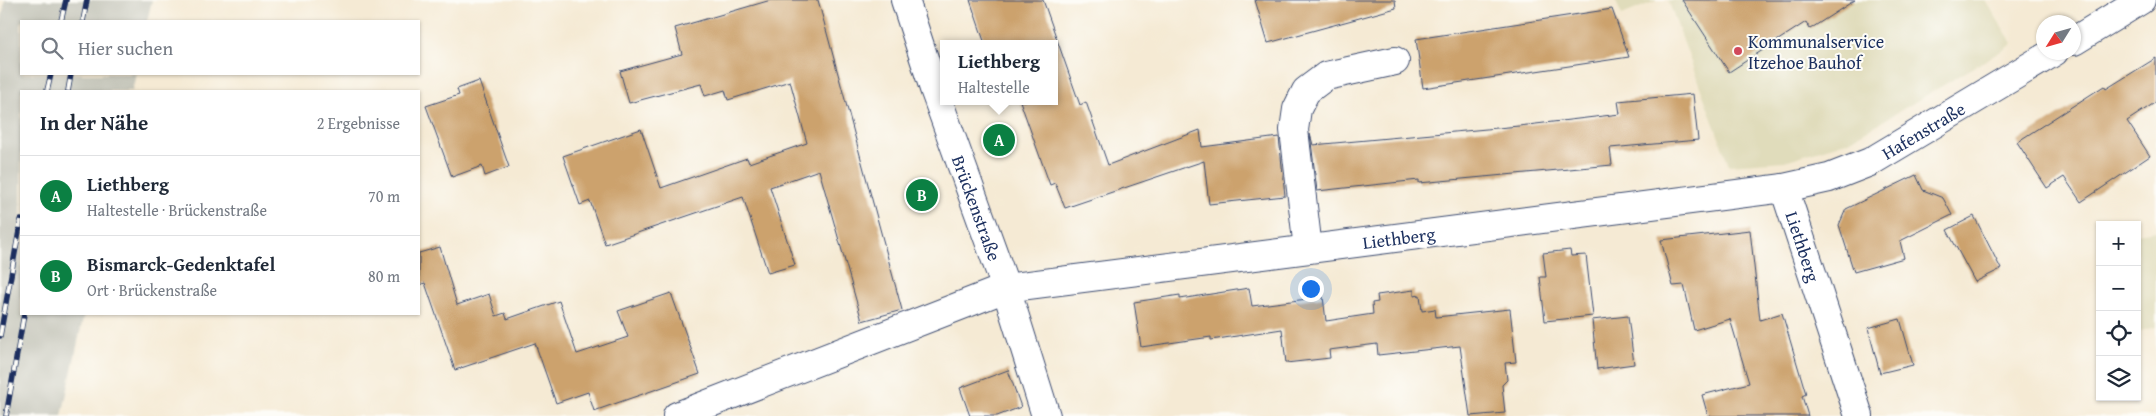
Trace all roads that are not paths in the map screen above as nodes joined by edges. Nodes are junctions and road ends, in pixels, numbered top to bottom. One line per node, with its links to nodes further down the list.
1 (905, 0): 8 (street, Brückenstraße)
2 (2141, 0): 3 (street)
3 (2081, 37)
4 (2041, 60): 6 (street, Hafenstraße)
5 (1395, 61): 7 (street)
6 (1784, 188): 7 (street, Liethberg); 11 (street, Liethberg)
7 (1308, 249): 8 (street, Liethberg)
8 (1006, 288): 9 (street, Liethberg); 10 (street, Brückenstraße)
9 (677, 416)
10 (1046, 416)
11 (1859, 416)

